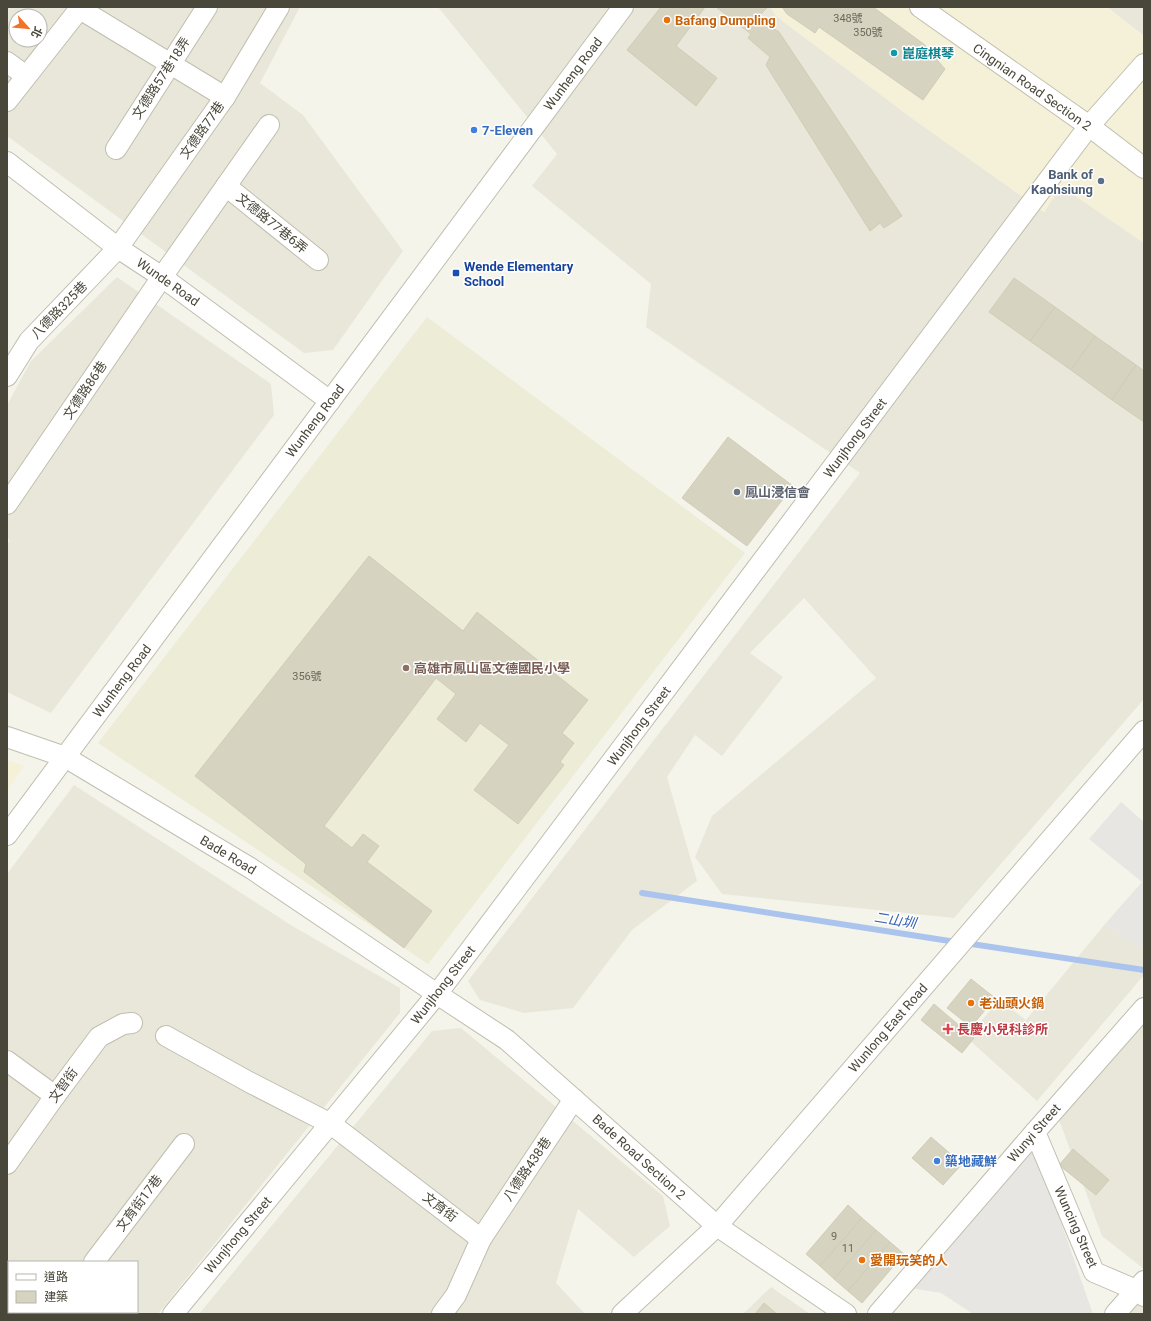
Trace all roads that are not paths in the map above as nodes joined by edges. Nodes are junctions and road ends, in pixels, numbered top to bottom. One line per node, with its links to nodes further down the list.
1 (207, 7): 7 (street, 文德路57巷18弄)
2 (279, 7): 10 (street, 文德路77巷)
3 (623, 7): 22 (street, Wunheng Road)
4 (920, 7): 13 (street, Cingnian Road Section 2)
5 (81, 8): 7 (street); 9 (street)
6 (7, 62): 9 (street)
7 (170, 64): 10 (street); 14 (street, 文德路57巷18弄)
8 (1144, 64): 13 (street, Wunjhong Street)
9 (26, 76): 11 (street)
10 (225, 97): 18 (street, 文德路77巷)
11 (7, 101)
12 (269, 125): 17 (street)
13 (1089, 126): 16 (street, Cingnian Road Section 2); 28 (street, Wunjhong Street)
14 (116, 149)
15 (7, 162): 18 (street, Wunde Road)
16 (1144, 168)
17 (226, 186): 19 (street, 文德路77巷6弄); 20 (street)
18 (118, 248): 20 (street, Wunde Road); 21 (street, 八德路325巷)
19 (318, 260)
20 (162, 277): 22 (street, Wunde Road); 23 (street, 文德路86巷)
21 (7, 376)
22 (330, 401): 26 (street, Wunheng Road)
23 (7, 504)
24 (1144, 732): 39 (street, Wunlong East Road)
25 (7, 737): 26 (street, Bade Road)
26 (65, 757): 27 (street, Wunheng Road); 28 (street, Bade Road)
27 (7, 835)
28 (437, 994): 34 (street, Bade Road Section 2); 35 (street, Wunjhong Street)
29 (1144, 1008): 36 (street, Wunyi Street)
30 (132, 1022): 33 (street, 文智街)
31 (166, 1036): 35 (street)
32 (7, 1061): 33 (street)
33 (54, 1096): 38 (street, 文智街)
34 (574, 1099): 39 (street, Bade Road Section 2); 40 (street, 八德路438巷)
35 (331, 1124): 40 (street, 文育街); 43 (street, Wunjhong Street)
36 (1035, 1132): 42 (street, Wuncing Street); 47 (street, Wunyi Street)
37 (184, 1144): 41 (street, 文育街17巷)
38 (7, 1164)
39 (717, 1226): 45 (street, Wunlong East Road); 46 (street, Bade Road Section 2)
40 (481, 1239): 44 (street)
41 (95, 1261)
42 (1141, 1289): 48 (street)
43 (173, 1314)
44 (442, 1314)
45 (622, 1314)
46 (846, 1314)
47 (878, 1314)
48 (1115, 1314)

